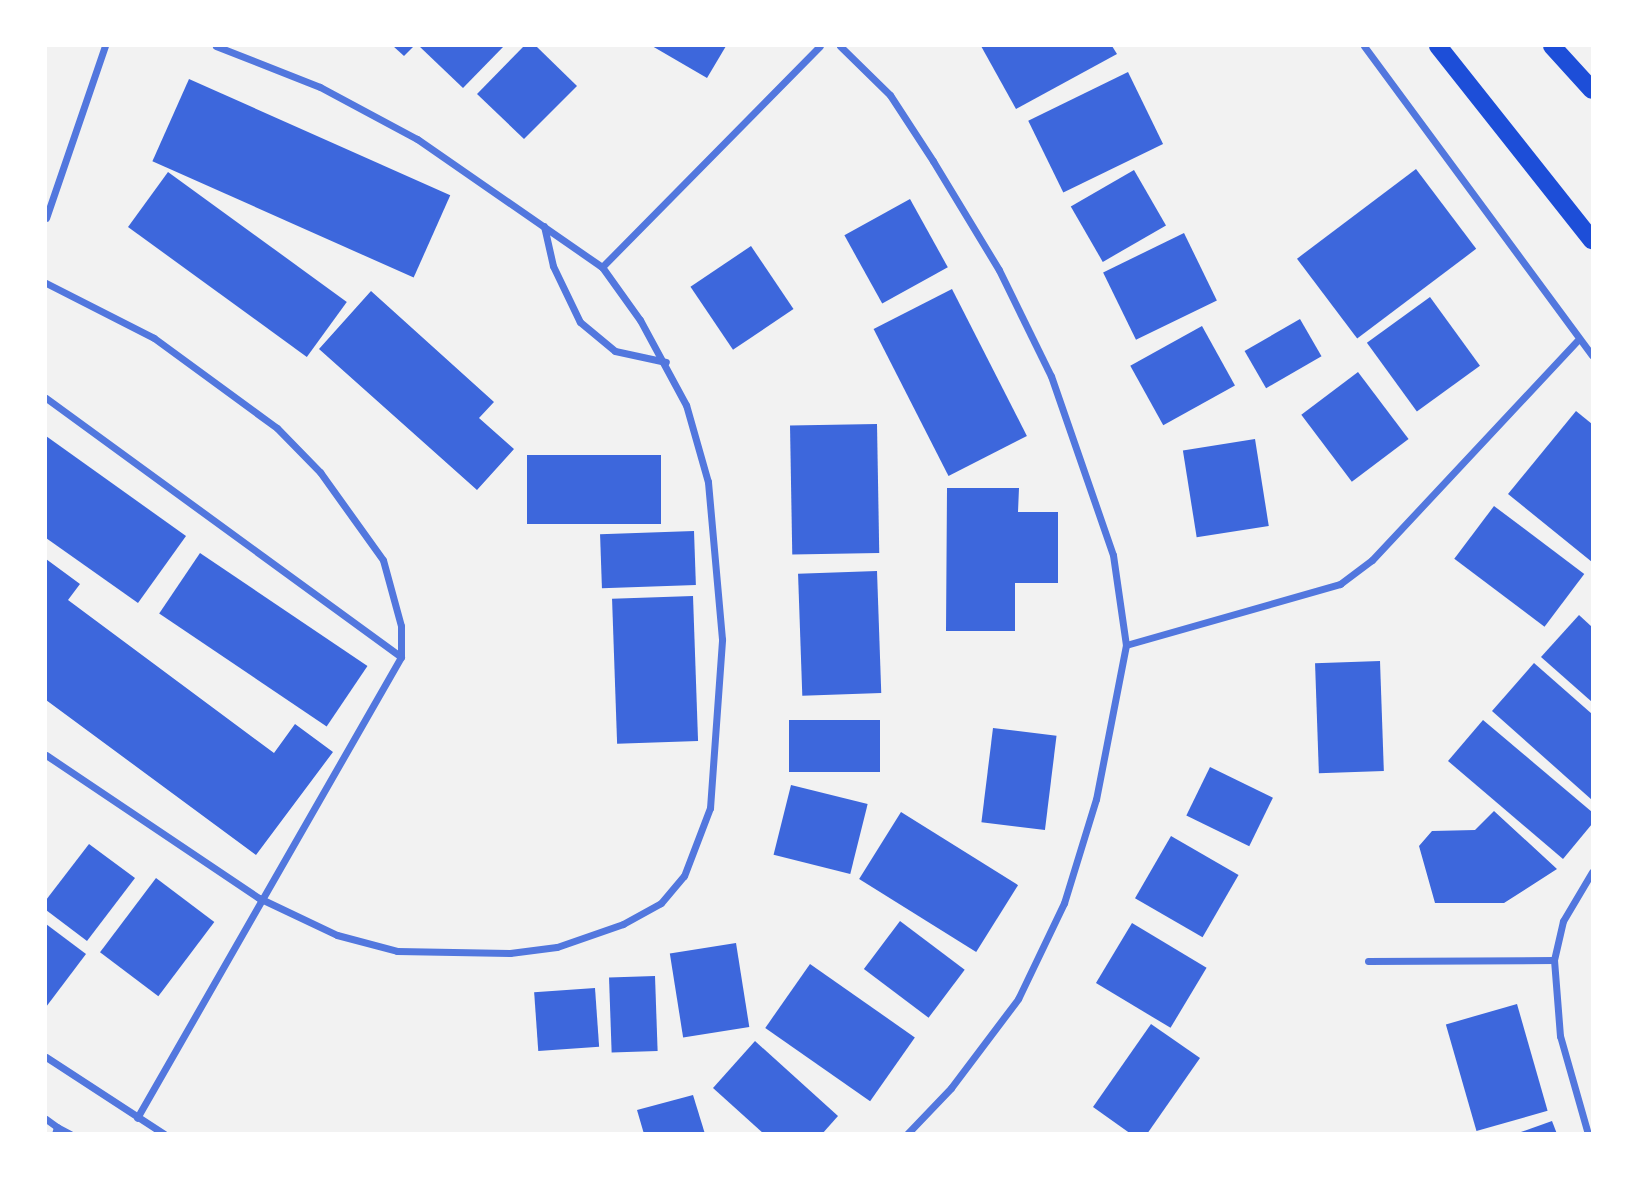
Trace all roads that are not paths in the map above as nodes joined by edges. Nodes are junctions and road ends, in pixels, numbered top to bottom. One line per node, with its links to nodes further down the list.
1 (105, 46): 9 (street)
2 (216, 46): 10 (street)
3 (820, 46): 12 (street)
4 (840, 46): 18 (street)
5 (1364, 46): 14 (street)
6 (1438, 46): 11 (main road)
7 (1552, 46): 8 (main road)
8 (1592, 90)
9 (46, 218)
10 (544, 225): 12 (street); 16 (street)
11 (1592, 240)
12 (602, 267): 16 (street)
13 (46, 283): 19 (street)
14 (1577, 341): 15 (street); 18 (street)
15 (1592, 355)
16 (666, 362): 22 (street)
17 (46, 398): 19 (street)
18 (1126, 645): 31 (street)
19 (401, 657): 22 (street)
20 (46, 755): 22 (street)
21 (1592, 872): 23 (street)
22 (259, 898): 26 (street)
23 (1554, 960): 24 (street); 32 (street)
24 (1368, 961)
25 (46, 1058): 26 (street)
26 (136, 1118): 30 (street)
27 (46, 1119): 28 (street)
28 (56, 1130): 29 (street)
29 (70, 1133)
30 (164, 1133)
31 (907, 1133)
32 (1588, 1133)

